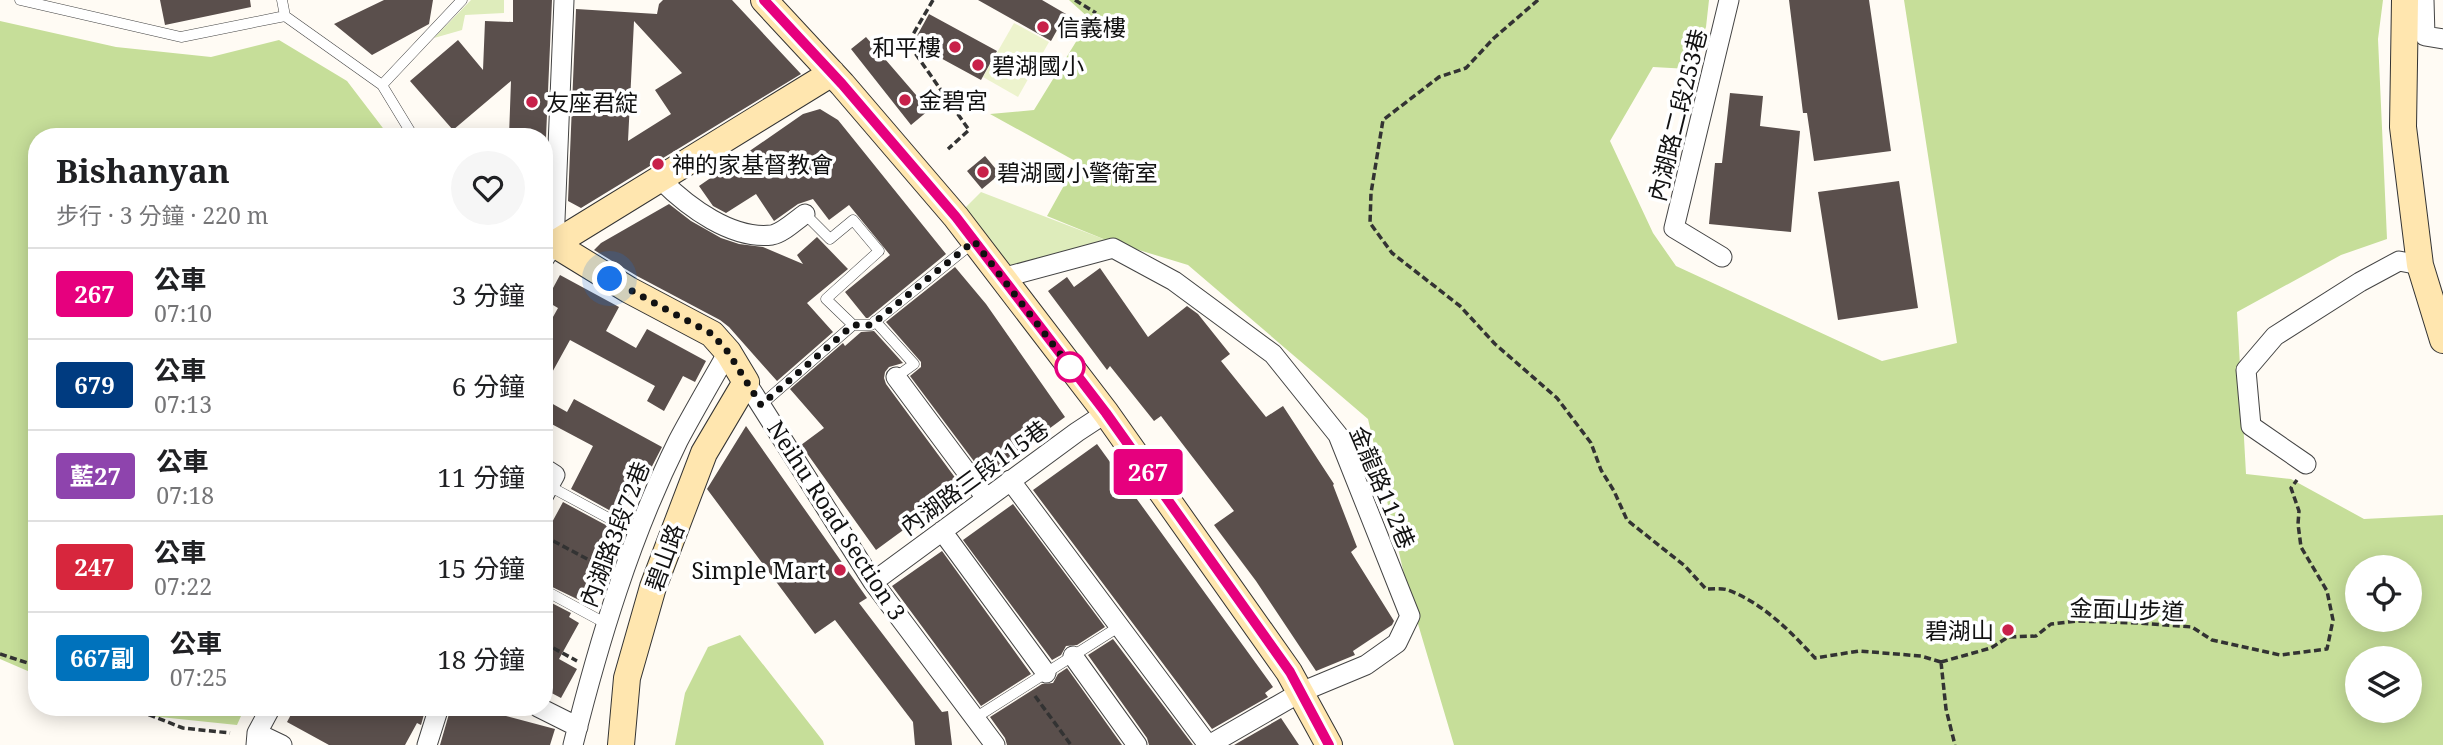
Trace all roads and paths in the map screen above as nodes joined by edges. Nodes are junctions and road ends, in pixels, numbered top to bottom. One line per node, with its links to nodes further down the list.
1 (20, 0): 12 (lane)
2 (282, 0): 14 (lane)
3 (462, 0): 17 (lane)
4 (564, 0): 20 (street)
5 (764, 0): 16 (street)
6 (933, 0): 19 (path)
7 (1074, 0): 13 (path)
8 (1538, 0): 52 (path)
9 (1729, 0): 26 (street, 內湖路二段253巷)
10 (2405, 0): 27 (street)
11 (2424, 0): 15 (street)
12 (55, 4): 14 (lane)
13 (1096, 13)
14 (285, 16): 17 (lane)
15 (2443, 39)
16 (832, 73): 21 (street); 23 (street)
17 (382, 85): 18 (lane)
18 (409, 128)
19 (948, 149)
20 (553, 171)
21 (661, 180): 22 (street); 24 (street)
22 (805, 214): 30 (lane)
23 (974, 241): 28 (street); 29 (lane)
24 (553, 246)
25 (553, 252): 32 (street, Neihu Road Section 3)
26 (1722, 257)
27 (2420, 265): 31 (street); 37 (street)
28 (1002, 278): 36 (street); 57 (street, 金龍路112巷)
29 (875, 321): 30 (lane); 33 (lane)
30 (853, 325): 35 (lane)
31 (2443, 340)
32 (728, 352): 34 (street, Neihu Road Section 3); 42 (street, 內湖路3段72巷)
33 (896, 377): 40 (street)
34 (746, 382): 35 (street, Neihu Road Section 3); 66 (street, 碧山路)
35 (761, 405): 45 (street, Neihu Road Section 3)
36 (1106, 413): 38 (street, 內湖路三段115巷); 57 (street)
37 (2306, 464): 52 (path, 金面山步道)
38 (1010, 480): 40 (street, 內湖路三段115巷); 48 (street)
39 (553, 487): 42 (lane)
40 (986, 498): 41 (street, 內湖路三段115巷)
41 (942, 531): 45 (street, 內湖路三段115巷); 55 (street)
42 (638, 534): 44 (street, 內湖路3段72巷)
43 (553, 541): 44 (path)
44 (621, 578): 47 (street, 內湖路3段72巷)
45 (873, 582): 62 (street, Neihu Road Section 3)
46 (553, 595): 47 (lane)
47 (605, 623): 54 (street, 內湖路3段72巷)
48 (1121, 626): 51 (lane); 72 (street)
49 (553, 648): 54 (path)
50 (0, 654): 53 (path)
51 (1073, 656): 55 (lane); 71 (street)
52 (1941, 662): 74 (path)
53 (28, 663)
54 (592, 669): 64 (street, 內湖路3段72巷)
55 (1046, 673): 56 (lane)
56 (1028, 685): 62 (lane); 70 (path)
57 (1301, 692): 72 (street, 金龍路112巷); 73 (street)
58 (152, 716): 63 (path)
59 (267, 716): 65 (street)
60 (436, 716): 69 (street)
61 (550, 716): 64 (street)
62 (975, 718): 67 (street, Neihu Road Section 3)
63 (230, 733)
64 (576, 736)
65 (256, 739): 68 (street)
66 (620, 742)
67 (990, 742)
68 (282, 745)
69 (428, 745)
70 (1071, 745)
71 (1137, 745)
72 (1209, 745)
73 (1329, 745)
74 (1955, 745)

